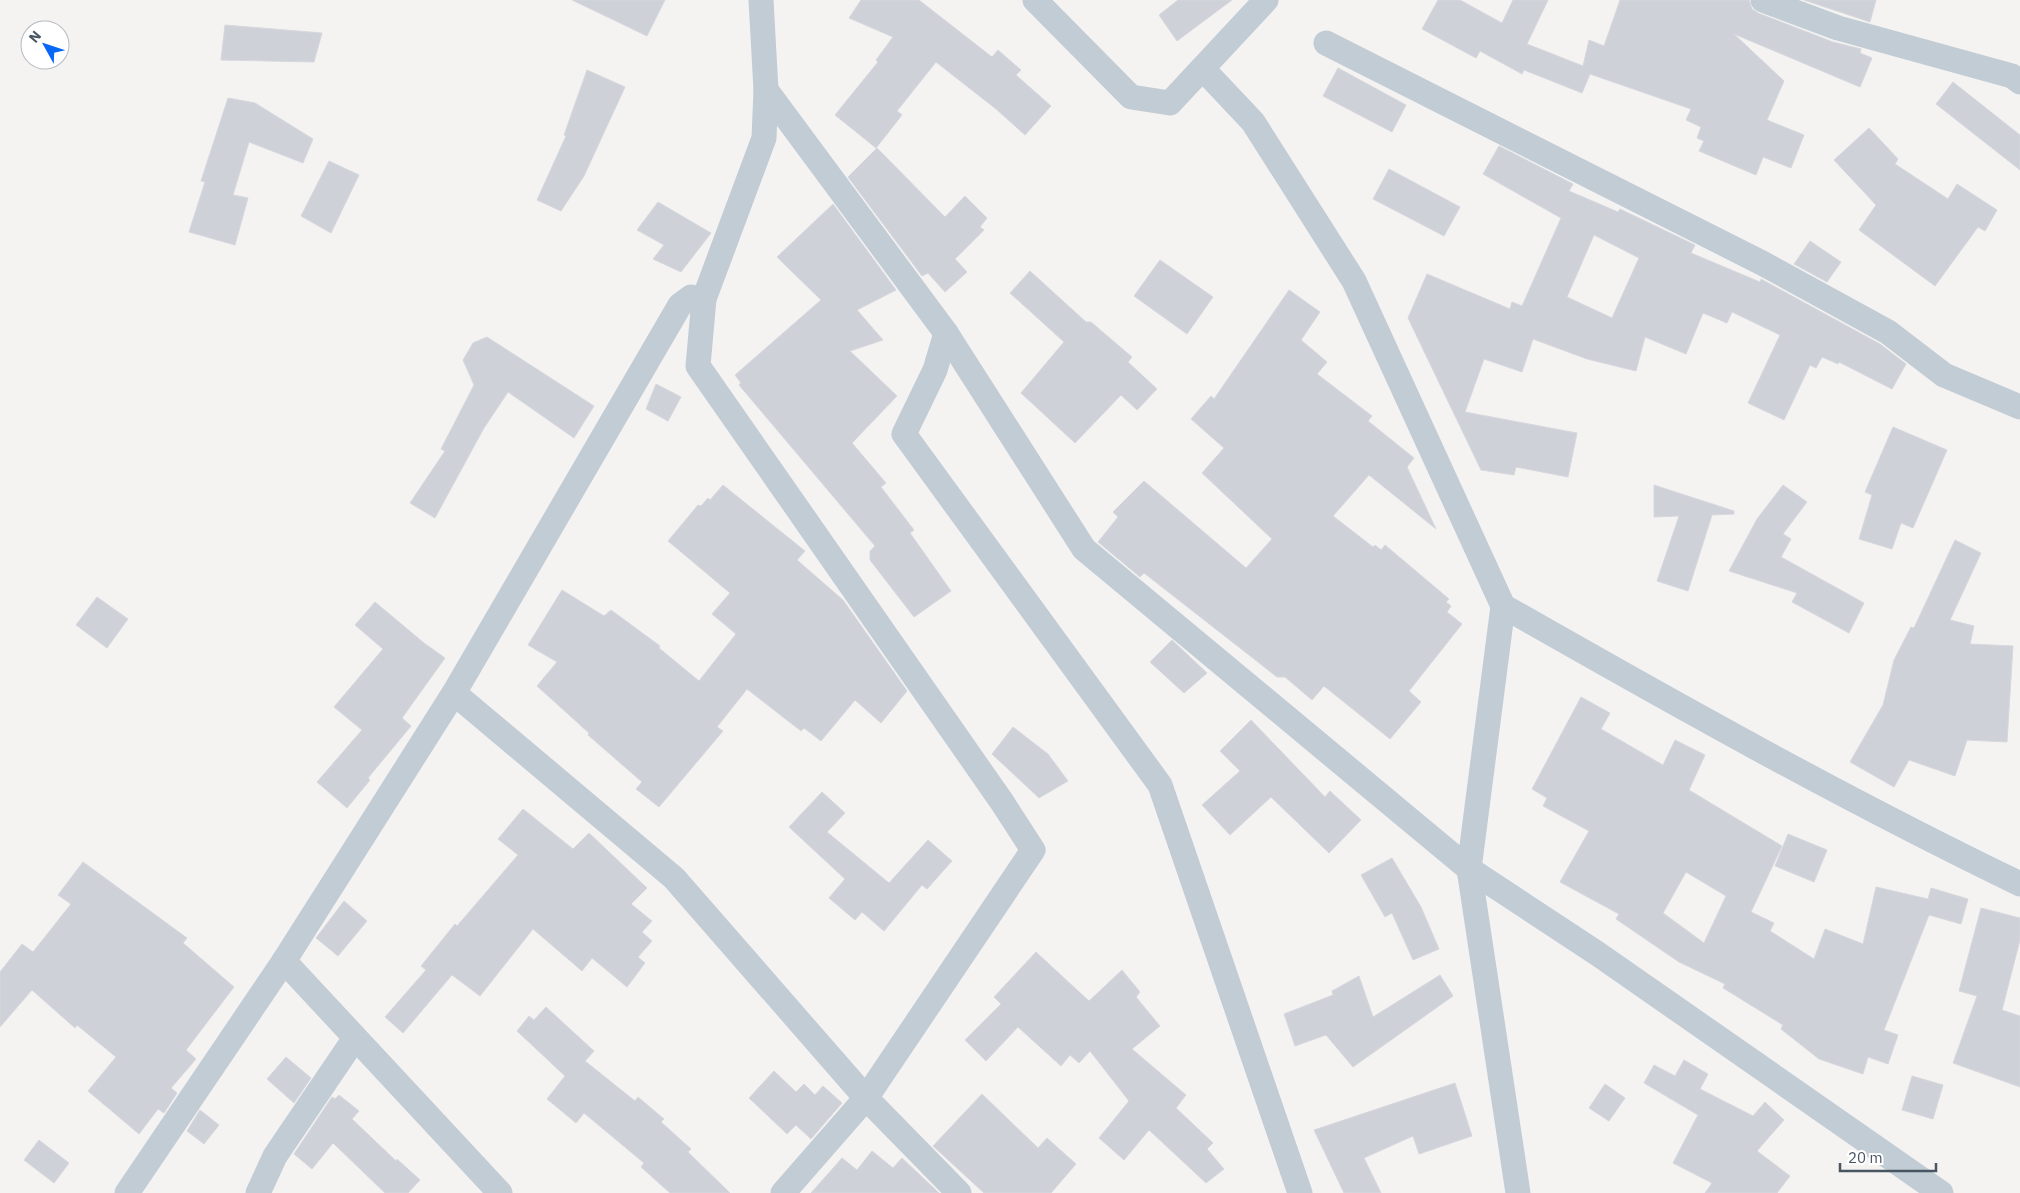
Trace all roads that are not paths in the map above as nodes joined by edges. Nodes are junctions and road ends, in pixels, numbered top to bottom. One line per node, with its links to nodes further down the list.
1 (761, 0): 8 (street)
2 (1035, 0): 6 (street)
3 (1266, 0): 6 (street)
4 (1763, 0): 7 (street)
5 (1326, 43): 11 (street)
6 (1202, 69): 12 (street)
7 (2017, 74)
8 (766, 90): 9 (street); 10 (street)
9 (704, 299): 13 (street); 18 (street)
10 (946, 333): 14 (street); 24 (street)
11 (2020, 407)
12 (1503, 606): 14 (street); 15 (street)
13 (454, 692): 16 (street); 18 (street)
14 (1469, 869): 25 (street); 26 (street)
15 (2020, 884)
16 (284, 961): 17 (street); 19 (street)
17 (354, 1038): 20 (street); 21 (street)
18 (866, 1098): 22 (street); 23 (street)
19 (127, 1193)
20 (258, 1193)
21 (500, 1193)
22 (783, 1193)
23 (959, 1193)
24 (1300, 1193)
25 (1518, 1193)
26 (1941, 1193)

